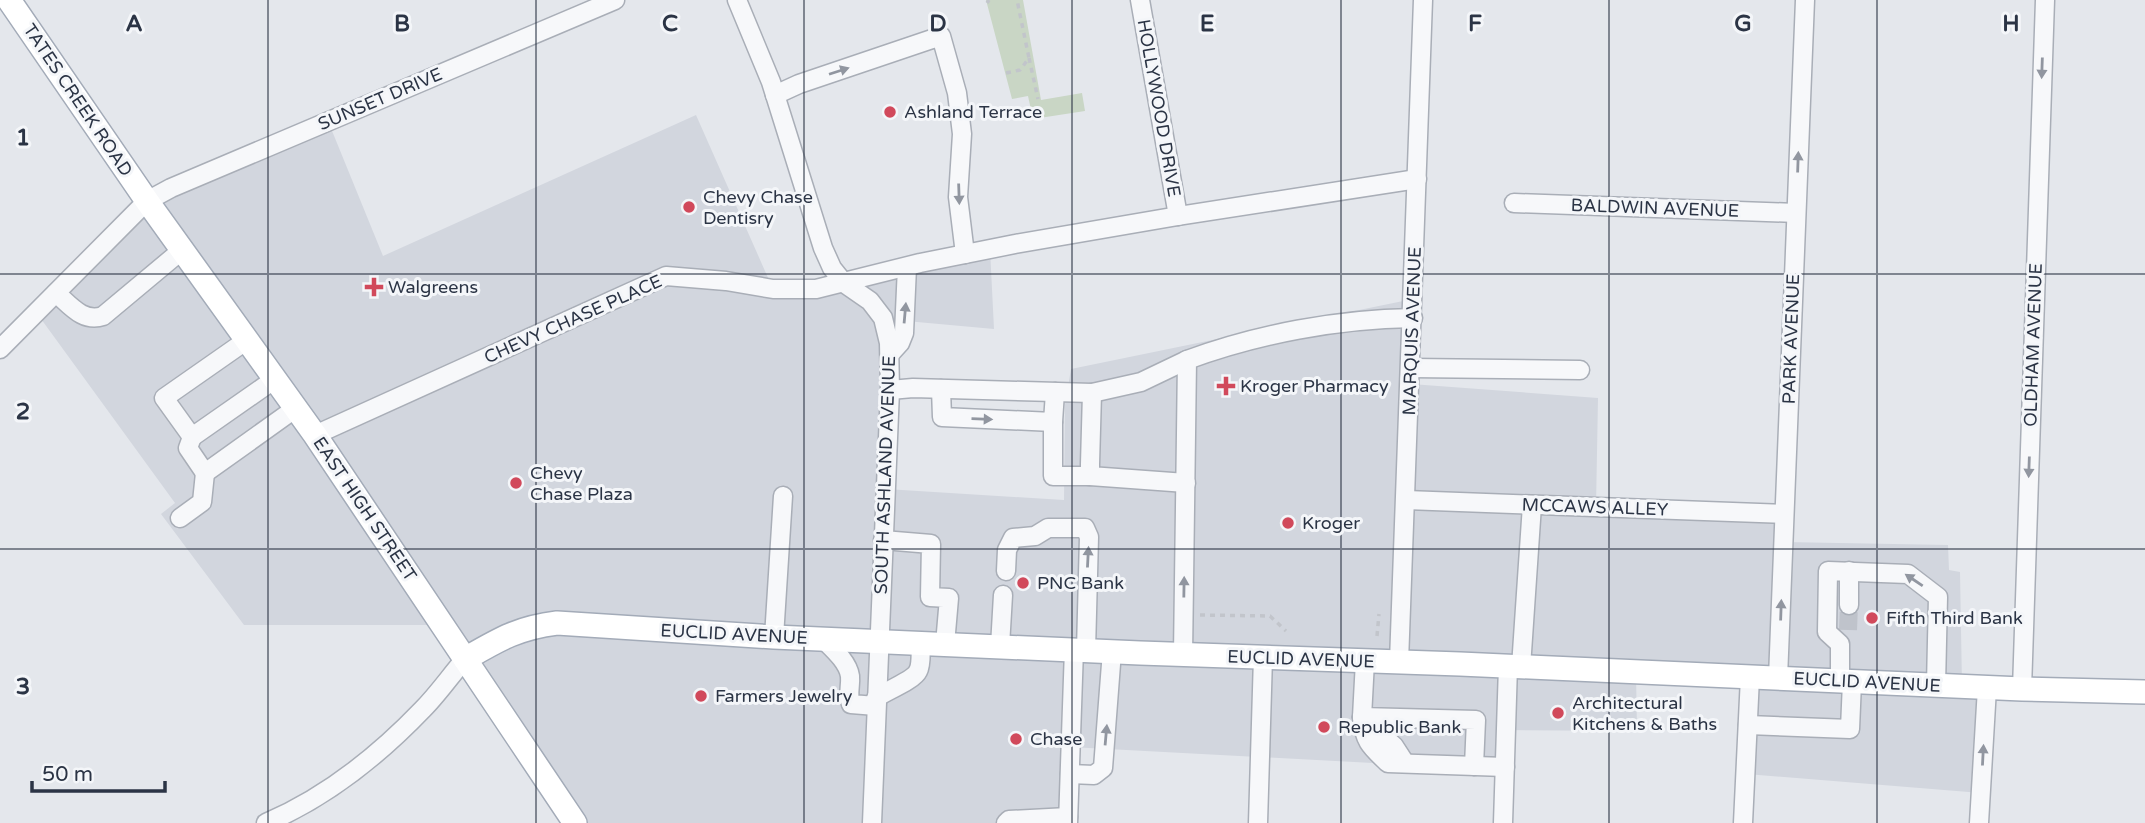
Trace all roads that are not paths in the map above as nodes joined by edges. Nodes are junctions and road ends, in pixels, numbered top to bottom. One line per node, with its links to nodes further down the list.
1 (9, 0): 10 (main road, TATES CREEK ROAD)
2 (615, 0): 10 (street, SUNSET DRIVE)
3 (737, 0): 8 (street, SOUTH ASHLAND AVENUE)
4 (1140, 0): 13 (street, HOLLYWOOD DRIVE)
5 (1423, 0): 9 (street, MARQUIS AVENUE)
6 (1805, 0): 12 (street, PARK AVENUE, one-way to 6)
7 (2045, 0): 67 (street, OLDHAM AVENUE, one-way to 67)
8 (775, 95): 15 (street, one-way to 15); 17 (street, SOUTH ASHLAND AVENUE)
9 (1417, 179): 13 (street); 19 (street, MARQUIS AVENUE)
10 (147, 201): 14 (main road, EAST HIGH STREET); 18 (street, SUNSET DRIVE)
11 (1514, 203): 12 (street, BALDWIN AVENUE)
12 (1796, 213): 41 (street, PARK AVENUE)
13 (1178, 216): 15 (street)
14 (181, 250): 18 (street); 20 (main road, EAST HIGH STREET)
15 (965, 254): 16 (street)
16 (907, 267): 17 (street); 22 (street, one-way to 16)
17 (844, 283): 22 (street, SOUTH ASHLAND AVENUE); 33 (street, CHEVY CHASE PLACE)
18 (56, 293): 21 (street, SUNSET DRIVE)
19 (1413, 318): 23 (street); 24 (street, MARQUIS AVENUE)
20 (247, 340): 26 (main road, EAST HIGH STREET); 34 (street)
21 (0, 349)
22 (890, 354): 28 (street, SOUTH ASHLAND AVENUE)
23 (1187, 360): 30 (street); 37 (street)
24 (1411, 368): 25 (street); 39 (street, MARQUIS AVENUE)
25 (1580, 370)
26 (275, 379): 31 (main road, EAST HIGH STREET); 34 (street)
27 (941, 389): 28 (street); 29 (street); 32 (street, one-way to 32)
28 (890, 390): 43 (street, SOUTH ASHLAND AVENUE)
29 (1055, 392): 30 (street); 32 (street)
30 (1092, 393): 36 (street)
31 (296, 408): 33 (main road, EAST HIGH STREET); 35 (street)
32 (1054, 422): 36 (street)
33 (316, 435): 58 (main road, EAST HIGH STREET)
34 (192, 437): 35 (street)
35 (205, 473): 42 (street)
36 (1090, 476): 37 (street)
37 (1186, 483): 56 (street, one-way to 37)
38 (783, 496): 48 (street)
39 (1406, 500): 40 (street, MCCAWS ALLEY); 60 (street, MARQUIS AVENUE)
40 (1532, 505): 41 (street, MCCAWS ALLEY); 61 (street)
41 (1784, 514): 63 (street, PARK AVENUE, one-way to 41)
42 (180, 518)
43 (883, 540): 50 (street, SOUTH ASHLAND AVENUE); 52 (street)
44 (1006, 571): 54 (street, one-way to 44)
45 (1849, 571): 47 (street); 64 (street); 65 (street, one-way to 45)
46 (1003, 596): 53 (street)
47 (1849, 605)
48 (774, 637): 49 (main road, EUCLID AVENUE); 58 (main road, EUCLID AVENUE)
49 (823, 639): 50 (main road, EUCLID AVENUE); 69 (street)
50 (878, 642): 51 (main road, EUCLID AVENUE); 69 (street, SOUTH ASHLAND AVENUE)
51 (921, 643): 52 (main road, EUCLID AVENUE); 69 (street)
52 (945, 644): 53 (main road, EUCLID AVENUE)
53 (1000, 646): 54 (main road, EUCLID AVENUE)
54 (1080, 649): 55 (main road, EUCLID AVENUE); 74 (street)
55 (1112, 651): 56 (main road, EUCLID AVENUE); 74 (street, one-way to 55)
56 (1183, 655): 57 (main road, EUCLID AVENUE)
57 (1263, 657): 59 (main road, EUCLID AVENUE); 80 (street)
58 (465, 659): 76 (street); 77 (main road, EAST HIGH STREET)
59 (1366, 661): 60 (main road, EUCLID AVENUE); 70 (street)
60 (1399, 662): 61 (main road, EUCLID AVENUE)
61 (1515, 667): 62 (main road, EUCLID AVENUE); 73 (street)
62 (1750, 677): 63 (main road, EUCLID AVENUE); 71 (street)
63 (1778, 678): 64 (main road, EUCLID AVENUE)
64 (1846, 681): 65 (main road, EUCLID AVENUE); 71 (street)
65 (1936, 685): 66 (main road, EUCLID AVENUE)
66 (1987, 688): 67 (main road, EUCLID AVENUE); 83 (street, one-way to 66)
67 (2022, 689): 68 (main road, EUCLID AVENUE)
68 (2145, 692)
69 (876, 702): 78 (street, SOUTH ASHLAND AVENUE)
70 (1362, 717): 72 (street); 72 (street)
71 (1748, 725): 82 (street)
72 (1474, 766): 73 (street)
73 (1505, 767): 81 (street)
74 (1070, 774): 75 (street)
75 (1068, 820): 79 (street)
76 (266, 823)
77 (575, 823)
78 (872, 823)
79 (1006, 823)
80 (1258, 823)
81 (1503, 823)
82 (1743, 823)
83 (1979, 823)

